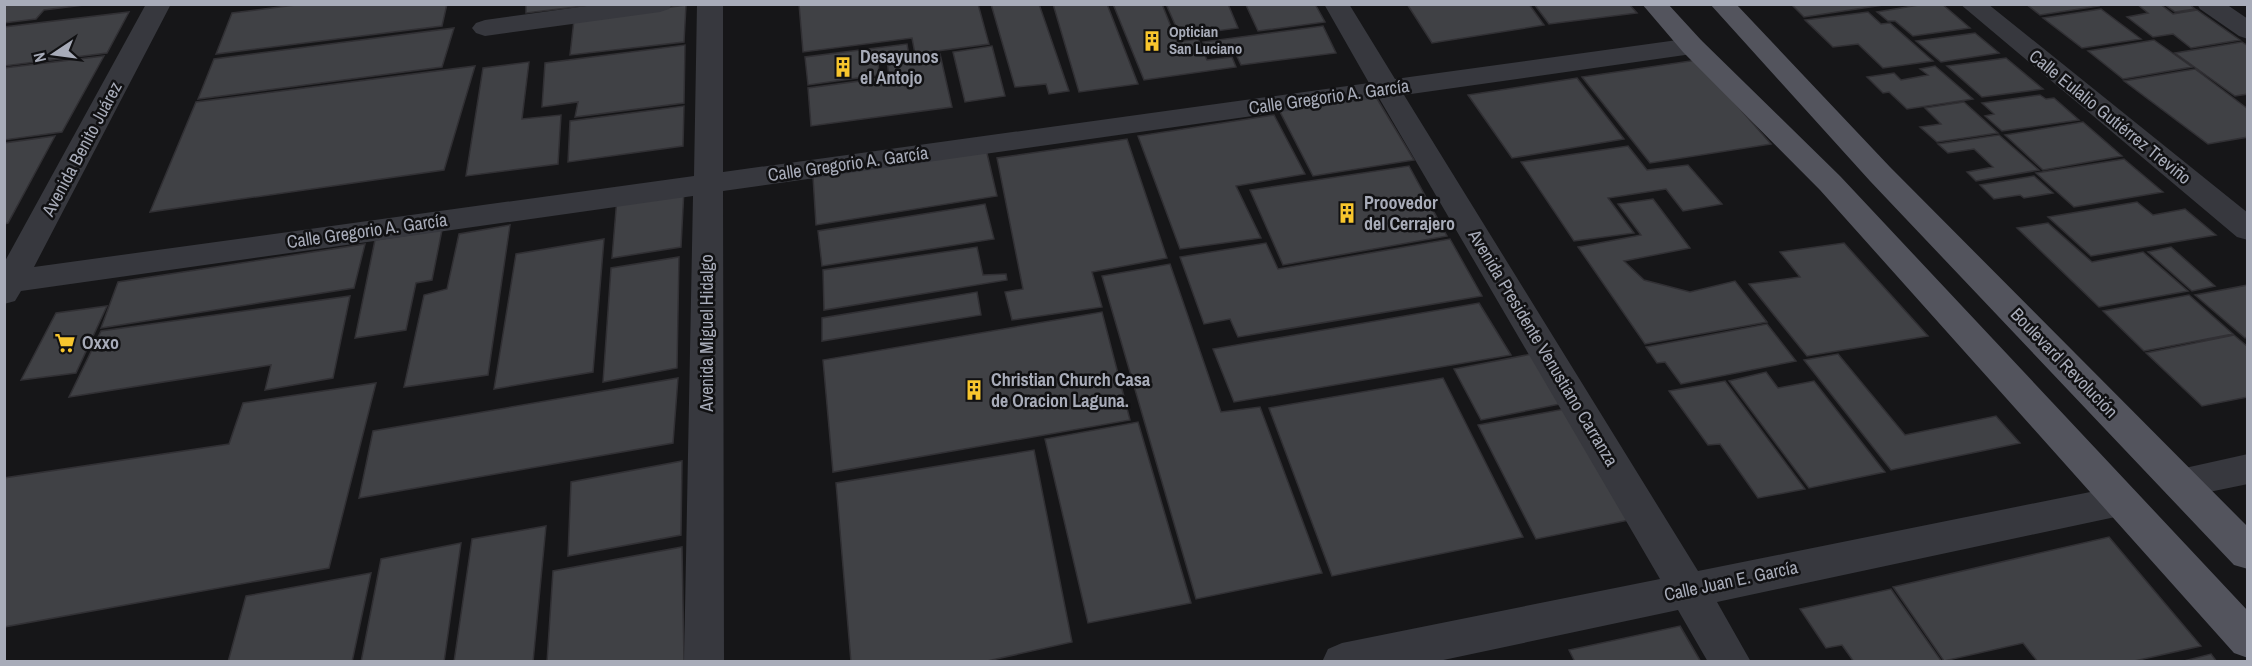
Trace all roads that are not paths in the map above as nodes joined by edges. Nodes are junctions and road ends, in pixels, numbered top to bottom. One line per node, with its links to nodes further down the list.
1 (159, 4): 16 (street, Avenida Benito Juárez)
2 (660, 4): 9 (street)
3 (710, 4): 13 (street, Avenida Miguel Hidalgo)
4 (1336, 4): 12 (street, Avenida Presidente Venustiano Carranza)
5 (1654, 4): 11 (main road)
6 (1972, 4): 15 (street, Calle Eulalio Gutiérrez Treviño)
7 (2209, 4): 10 (street)
8 (1701, 7): 14 (main road, Boulevard Revolución); 18 (main road, Boulevard Revolución)
9 (485, 28)
10 (2247, 32)
11 (1692, 46): 12 (street, Calle Gregorio A. García); 14 (main road)
12 (1387, 89): 13 (street, Calle Gregorio A. García); 21 (street, Avenida Presidente Venustiano Carranza)
13 (708, 183): 16 (street, Calle Gregorio A. García); 23 (street, Avenida Miguel Hidalgo)
14 (1830, 183): 19 (main road)
15 (2247, 230)
16 (7, 285)
17 (2247, 469): 18 (street)
18 (2180, 483): 20 (main road, Boulevard Revolución)
19 (2121, 501): 21 (street, Calle Juan E. García); 22 (main road)
20 (2247, 553)
21 (1688, 590): 24 (street, Calle Juan E. García); 25 (street, Avenida Presidente Venustiano Carranza)
22 (2247, 640)
23 (704, 662)
24 (1342, 662)
25 (1731, 662)

